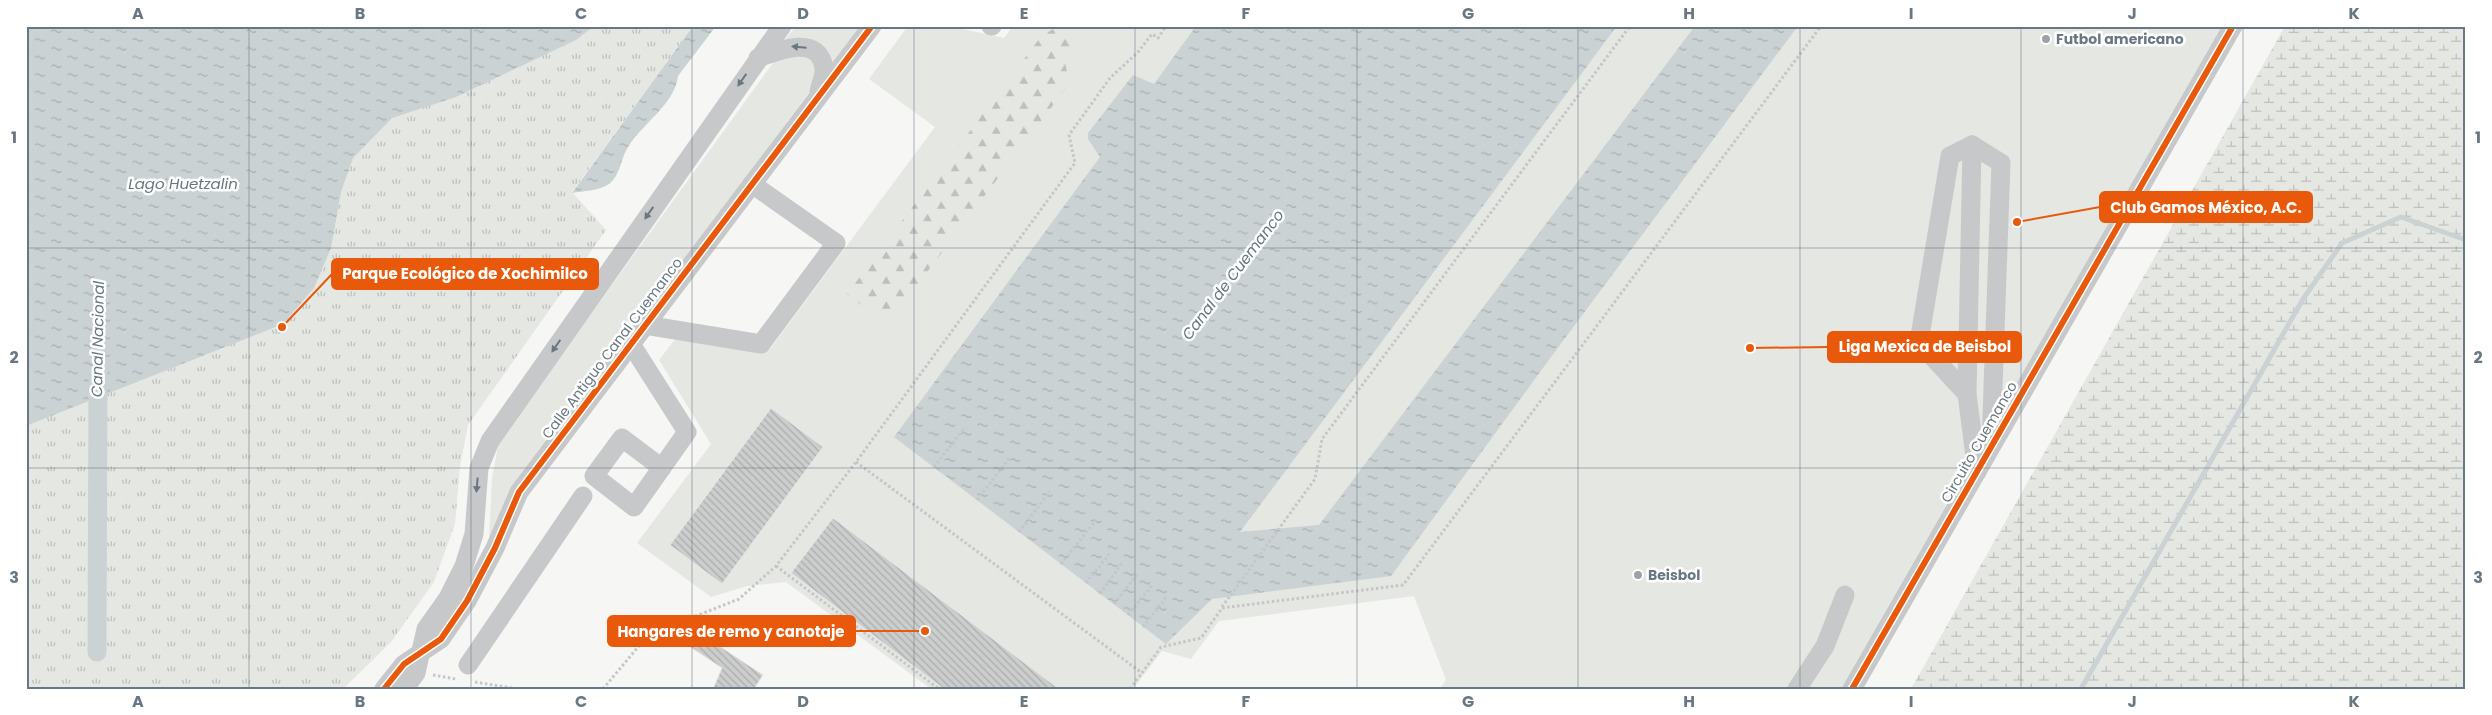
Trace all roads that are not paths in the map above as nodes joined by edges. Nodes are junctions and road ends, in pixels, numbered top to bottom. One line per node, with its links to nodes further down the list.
1 (782, 26): 4 (street)
2 (872, 26): 5 (street, Calle Antiguo Canal Cuemanco)
3 (2233, 26): 11 (street, Circuito Cuemanco)
4 (758, 58): 5 (street, one-way to 4); 16 (street, one-way to 16)
5 (818, 98): 7 (street, Calle Antiguo Canal Cuemanco)
6 (1972, 145): 10 (street); 10 (street); 11 (street)
7 (752, 184): 8 (street, Calle Antiguo Canal Cuemanco); 8 (street)
8 (645, 325): 9 (street, Calle Antiguo Canal Cuemanco)
9 (631, 344): 12 (street); 16 (street, Calle Antiguo Canal Cuemanco)
10 (1967, 394): 13 (street)
11 (1990, 448): 13 (street, Circuito Cuemanco)
12 (662, 468)
13 (1977, 472): 21 (street, Circuito Cuemanco)
14 (583, 496): 17 (street)
15 (1845, 595): 20 (street)
16 (420, 654): 18 (street, Calle Antiguo Canal Cuemanco); 19 (street)
17 (468, 665)
18 (384, 689)
19 (404, 689)
20 (1797, 689)
21 (1852, 689)

